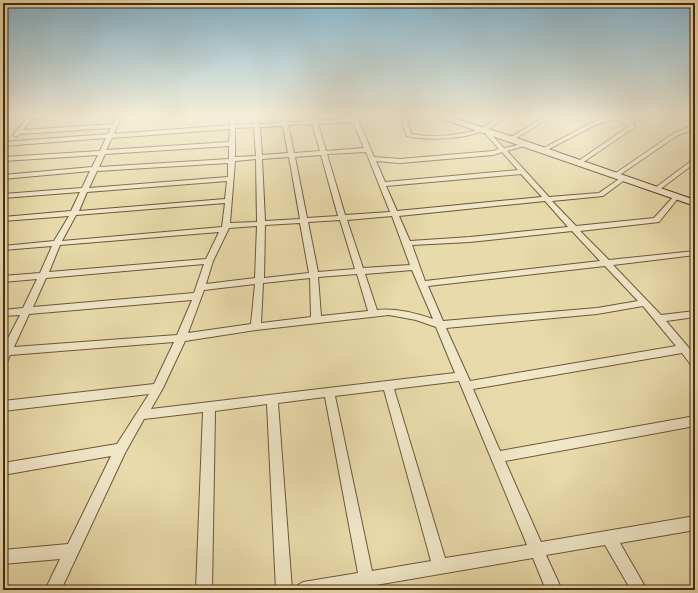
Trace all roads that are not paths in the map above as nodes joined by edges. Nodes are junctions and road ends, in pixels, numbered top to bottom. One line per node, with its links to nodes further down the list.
1 (232, 144): 22 (street)
2 (106, 145): 17 (street)
3 (223, 145): 17 (street)
4 (260, 145): 20 (street)
5 (288, 145): 19 (street)
6 (321, 145): 16 (street)
7 (366, 145): 18 (street)
8 (498, 145): 14 (street)
9 (523, 145): 14 (street)
10 (527, 145): 15 (street)
11 (553, 145): 15 (street)
12 (605, 145): 24 (street)
13 (662, 145): 28 (street)
14 (503, 150): 18 (street); 26 (street)
15 (543, 150): 24 (street)
16 (324, 153): 18 (street); 19 (street); 40 (street)
17 (102, 154): 21 (street); 25 (street)
18 (370, 154): 30 (street)
19 (290, 155): 20 (street); 42 (street)
20 (261, 157): 22 (street); 43 (street)
21 (3, 159)
22 (232, 160): 25 (street); 29 (street)
23 (695, 160): 31 (street)
24 (580, 162): 28 (street)
25 (95, 169): 27 (street); 32 (street)
26 (523, 172): 30 (street); 35 (street)
27 (3, 176)
28 (620, 176): 31 (street); 35 (street)
29 (231, 179): 32 (street); 36 (street)
30 (382, 184): 39 (street)
31 (657, 190): 34 (street)
32 (84, 191): 33 (street); 38 (street)
33 (3, 196)
34 (677, 196): 37 (street); 45 (street)
35 (547, 199): 39 (street); 45 (street)
36 (228, 200): 38 (street); 44 (street)
37 (695, 203)
38 (74, 213): 41 (street); 46 (street)
39 (394, 214): 40 (street); 47 (street)
40 (342, 216): 42 (street); 53 (street)
41 (3, 219)
42 (302, 220): 43 (street); 55 (street)
43 (261, 224): 44 (street); 57 (street)
44 (224, 227): 46 (street); 50 (street)
45 (573, 228): 47 (street); 51 (street)
46 (57, 243): 48 (street); 54 (street)
47 (407, 243): 52 (street)
48 (3, 248)
49 (695, 253): 51 (street)
50 (209, 261): 54 (street); 59 (street)
51 (608, 262): 58 (street); 60 (street)
52 (415, 267): 53 (street); 58 (street)
53 (360, 272): 55 (street); 63 (street)
54 (44, 274): 56 (street); 61 (street)
55 (314, 275): 57 (street); 66 (street)
56 (3, 279)
57 (260, 281): 59 (street); 68 (street)
58 (423, 284): 67 (street)
59 (200, 292): 61 (street); 69 (street)
60 (645, 303): 65 (street); 67 (street)
61 (27, 310): 62 (street); 71 (street)
62 (3, 313)
63 (374, 314): 66 (street); 67 (street)
64 (695, 314): 65 (street)
65 (658, 319): 70 (street)
66 (316, 320): 68 (street)
67 (440, 325): 73 (street)
68 (256, 327): 69 (street)
69 (181, 338): 71 (street); 75 (street)
70 (683, 349): 72 (street); 73 (street)
71 (4, 354)
72 (695, 362)
73 (465, 381): 74 (street); 83 (street)
74 (388, 385): 76 (street); 90 (street)
75 (158, 388): 78 (street); 80 (street)
76 (329, 392): 77 (street); 91 (street)
77 (272, 399): 79 (street); 94 (street)
78 (3, 406)
79 (209, 407): 80 (street); 93 (street)
80 (141, 415): 82 (street)
81 (695, 421): 83 (street)
82 (121, 449): 84 (street); 87 (street)
83 (498, 457): 88 (street)
84 (3, 470)
85 (695, 523): 86 (street)
86 (609, 538): 88 (street); 97 (street)
87 (72, 551): 89 (street); 92 (street)
88 (537, 551): 90 (street); 96 (street)
89 (3, 557)
90 (440, 567): 91 (street)
91 (366, 580): 95 (street)
92 (53, 590)
93 (204, 590)
94 (284, 590)
95 (303, 590)
96 (554, 590)
97 (639, 590)

